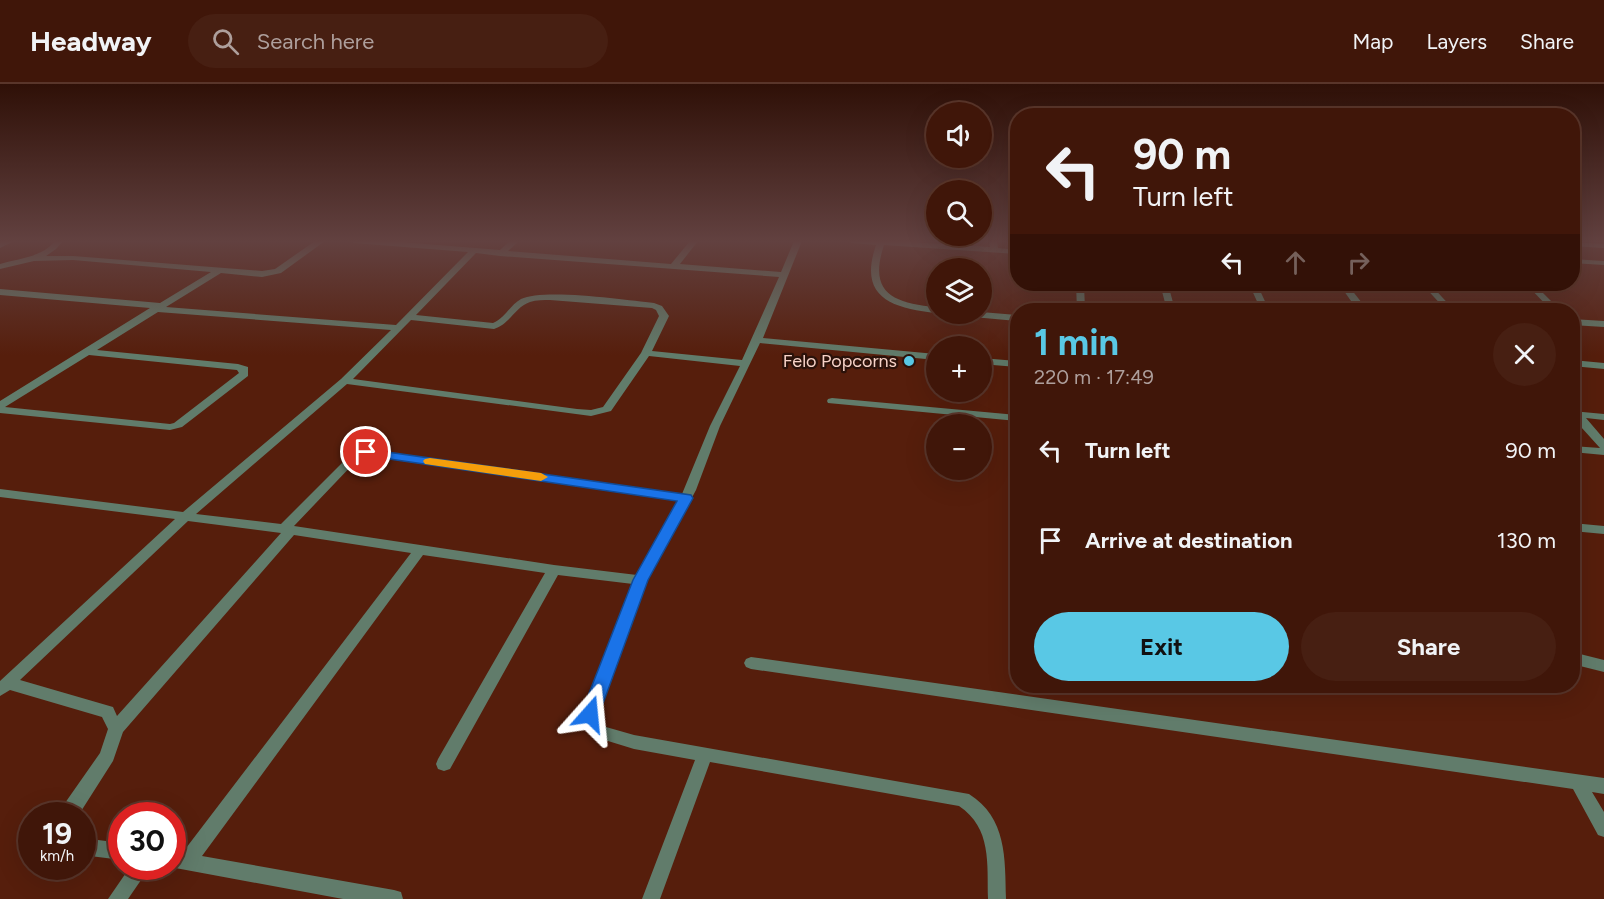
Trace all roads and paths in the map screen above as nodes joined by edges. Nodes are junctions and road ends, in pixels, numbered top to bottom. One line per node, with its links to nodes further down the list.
1 (205, 279): 10 (street)
2 (446, 279): 13 (street)
3 (782, 279): 18 (street)
4 (875, 279): 11 (street)
5 (1432, 291): 8 (street)
6 (1537, 291): 9 (street)
7 (0, 292): 10 (street)
8 (1444, 303)
9 (1549, 303)
10 (157, 307): 17 (street); 19 (street)
11 (926, 308)
12 (992, 316): 14 (street)
13 (409, 317): 17 (street); 20 (street)
14 (1010, 317)
15 (1580, 322): 16 (street)
16 (1604, 324)
17 (398, 328): 27 (street)
18 (757, 340): 21 (street); 23 (street)
19 (88, 352): 29 (street); 29 (street)
20 (646, 353): 23 (street); 27 (street)
21 (926, 356)
22 (992, 362): 24 (street)
23 (744, 363): 38 (street)
24 (1010, 363)
25 (1580, 364): 26 (street)
26 (1604, 366)
27 (345, 381): 39 (street)
28 (832, 401): 31 (street)
29 (0, 408)
30 (1580, 415): 32 (street)
31 (1010, 417)
32 (1604, 417)
33 (1580, 420): 34 (street)
34 (1604, 446)
35 (1580, 450): 36 (street)
36 (1604, 452)
37 (0, 493): 39 (street)
38 (686, 498): 41 (street); 45 (street)
39 (185, 517): 41 (street); 49 (street)
40 (1580, 528): 42 (street)
41 (288, 530): 43 (street); 50 (street)
42 (1604, 530)
43 (420, 549): 44 (street); 57 (street)
44 (554, 570): 45 (street); 52 (street)
45 (641, 580): 51 (street)
46 (1580, 660): 48 (street)
47 (751, 663): 53 (street)
48 (1604, 666)
49 (4, 686): 50 (street)
50 (116, 729): 55 (street)
51 (705, 754): 62 (street); 63 (street)
52 (444, 764)
53 (1578, 782): 54 (street); 56 (street)
54 (1604, 786)
55 (76, 802)
56 (1604, 830)
57 (186, 852)
58 (186, 861): 61 (street)
59 (131, 880): 60 (street)
60 (117, 899)
61 (394, 899)
62 (651, 899)
63 (997, 899)

